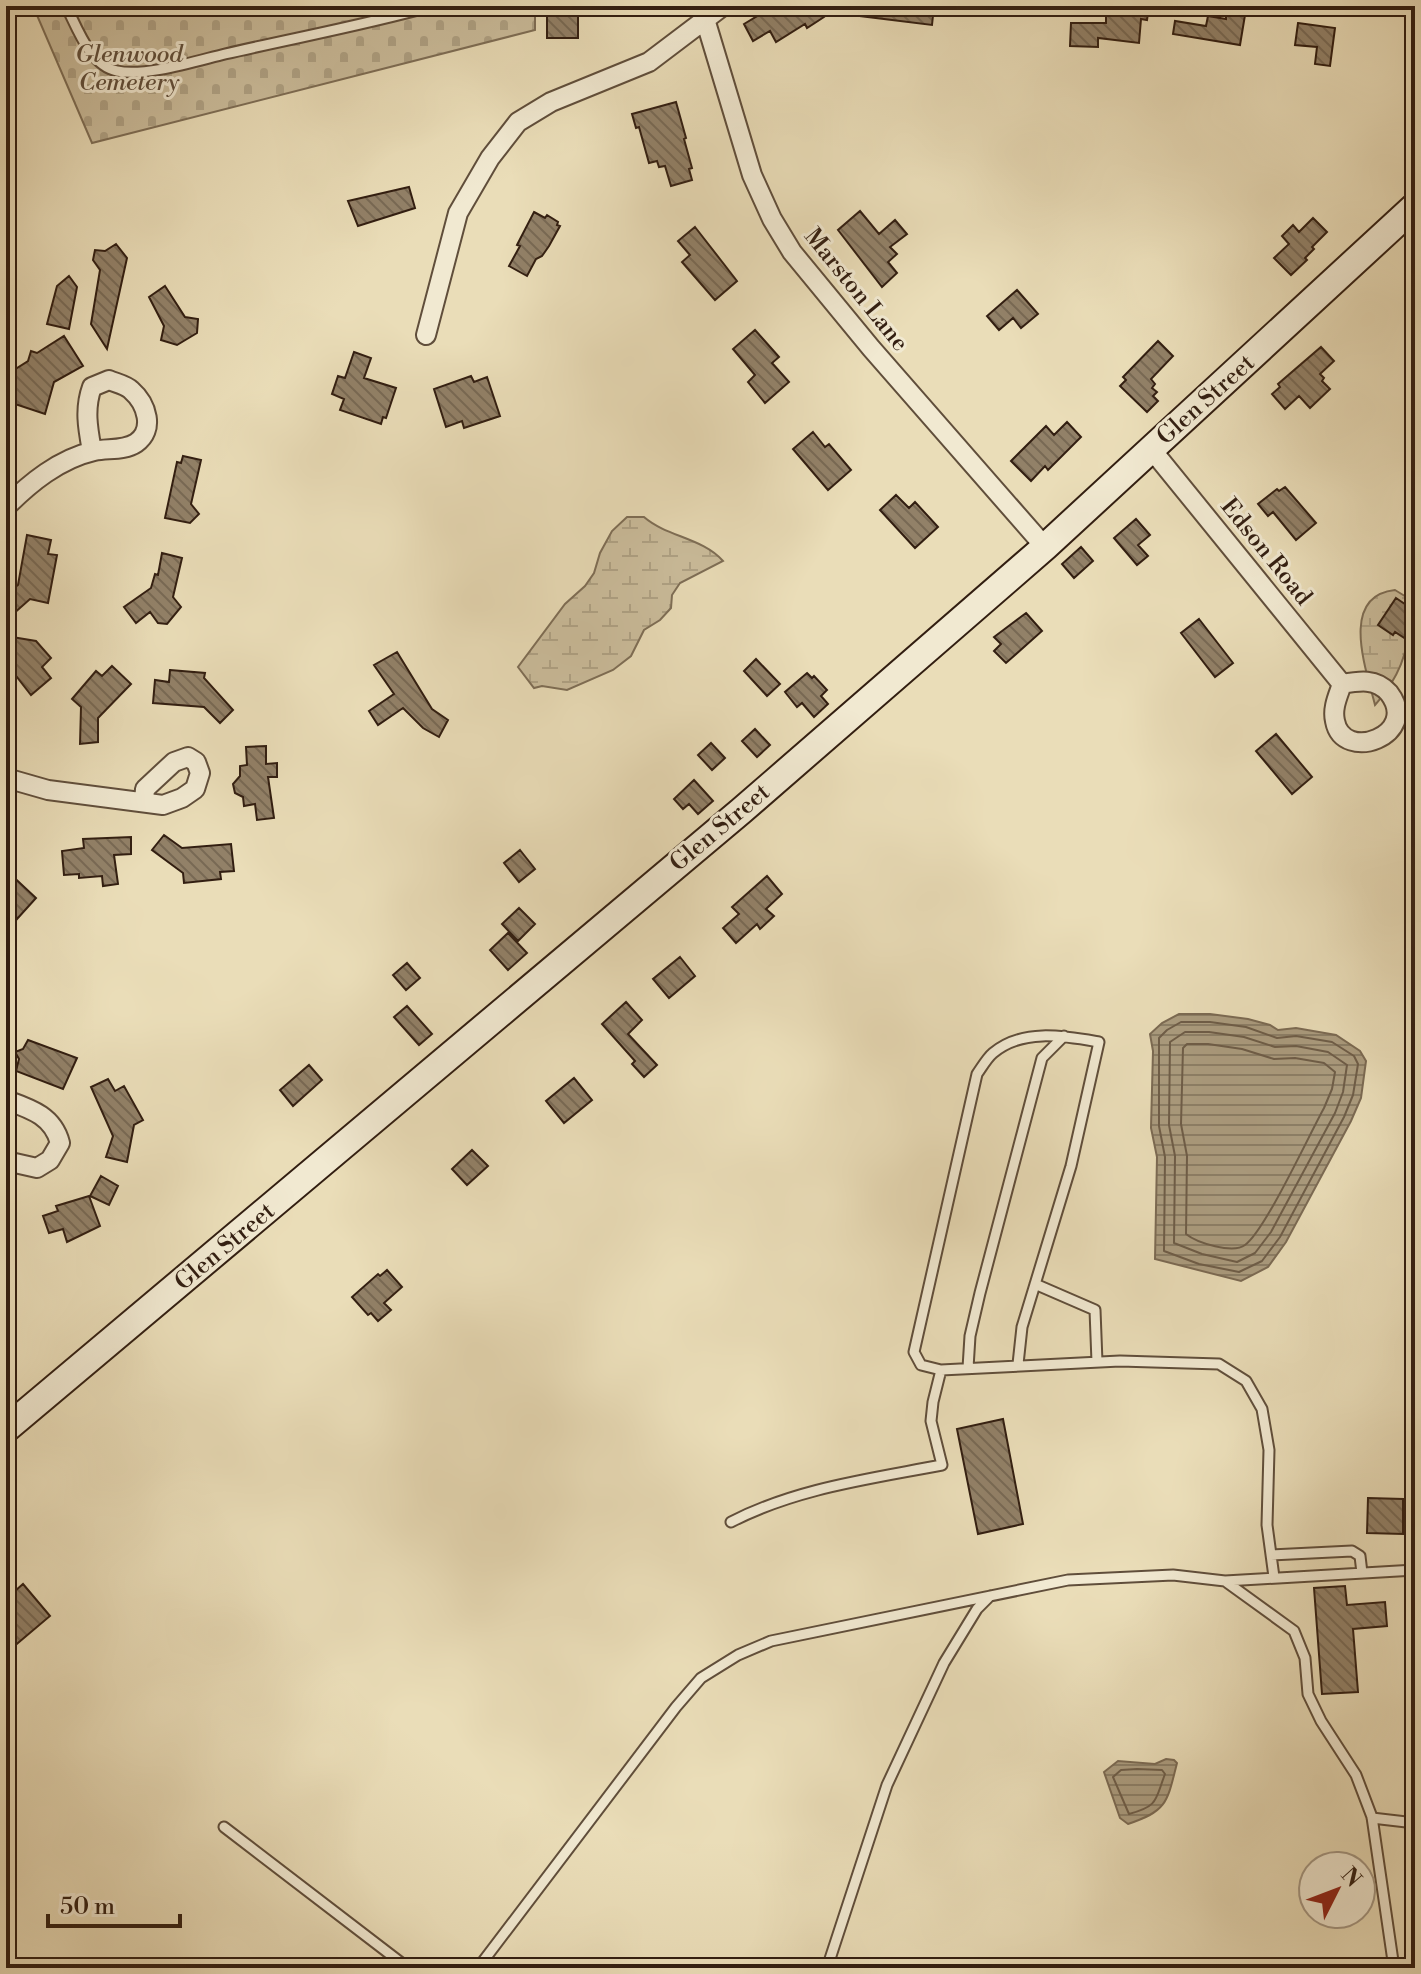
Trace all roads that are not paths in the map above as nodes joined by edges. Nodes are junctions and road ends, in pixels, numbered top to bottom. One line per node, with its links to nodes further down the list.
1 (66, 6): 2 (lane)
2 (433, 6)
3 (723, 6): 4 (street)
4 (705, 19): 6 (street); 10 (street, Marston Lane)
5 (1415, 206): 7 (street, Glen Street)
6 (426, 335)
7 (1152, 450): 10 (street, Glen Street); 11 (street, Edson Road)
8 (92, 451): 9 (street)
9 (6, 507)
10 (1045, 547): 22 (street, Glen Street)
11 (1342, 684)
12 (6, 778): 13 (street)
13 (144, 802)
14 (1064, 1036): 17 (lane); 20 (lane); 21 (lane)
15 (6, 1100): 16 (street)
16 (6, 1161)
17 (1035, 1284): 18 (lane); 19 (lane)
18 (1097, 1362): 19 (lane); 24 (lane)
19 (1018, 1364): 20 (lane)
20 (968, 1368): 21 (lane)
21 (941, 1370): 23 (lane)
22 (6, 1429)
23 (731, 1522)
24 (1271, 1555): 26 (lane); 27 (lane)
25 (1415, 1570): 26 (lane)
26 (1362, 1573): 27 (lane)
27 (1274, 1577): 28 (lane)
28 (1225, 1581): 29 (lane); 30 (lane)
29 (990, 1596): 34 (lane); 35 (lane)
30 (1372, 1818): 31 (lane); 36 (lane)
31 (1415, 1823)
32 (224, 1827): 33 (lane)
33 (408, 1968)
34 (478, 1968)
35 (827, 1968)
36 (1394, 1968)

